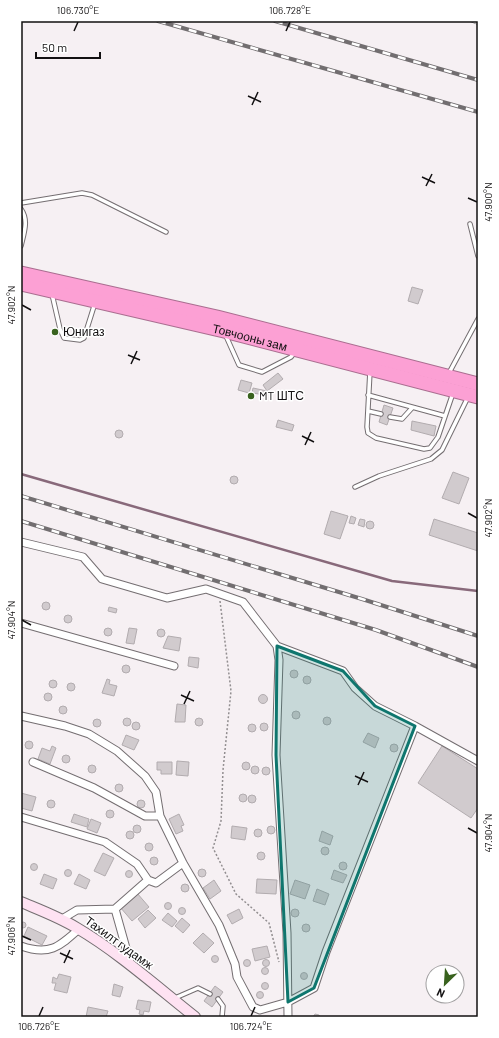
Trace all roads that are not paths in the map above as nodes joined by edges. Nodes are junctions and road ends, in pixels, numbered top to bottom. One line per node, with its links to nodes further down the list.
1 (21, 203): 4 (lane)
2 (21, 209): 5 (lane)
3 (470, 224): 6 (lane)
4 (166, 232)
5 (21, 246)
6 (478, 256)
7 (21, 272): 15 (highway, Товчооны зам)
8 (21, 284): 9 (highway, Товчооны зам)
9 (52, 292): 10 (highway, Товчооны зам); 10 (lane)
10 (95, 302): 12 (highway, Товчооны зам)
11 (478, 320): 15 (lane)
12 (224, 331): 13 (highway, Товчооны зам); 13 (lane)
13 (297, 349): 14 (highway, Товчооны зам)
14 (370, 368): 17 (highway, Товчооны зам); 18 (lane)
15 (447, 376): 16 (highway, Товчооны зам)
16 (478, 384)
17 (454, 390): 19 (highway, Товчооны зам); 23 (lane)
18 (368, 395): 20 (lane); 21 (lane)
19 (474, 396): 25 (lane)
20 (412, 408): 23 (lane); 24 (lane)
21 (368, 411): 22 (lane); 23 (lane)
22 (381, 414)
23 (445, 416)
24 (390, 417)
25 (354, 487)
26 (21, 542): 28 (street)
27 (21, 623): 29 (street)
28 (277, 646): 31 (street); 47 (street)
29 (174, 666)
30 (21, 716): 34 (street)
31 (415, 726): 32 (street); 47 (street)
32 (478, 761)
33 (34, 762): 34 (street)
34 (160, 816): 36 (street)
35 (21, 818): 37 (street)
36 (183, 863): 37 (street); 47 (street)
37 (148, 880): 39 (street)
38 (21, 902): 40 (main road, Тахилт гудамж)
39 (115, 909): 40 (street); 43 (street)
40 (62, 920): 41 (main road, Тахилт гудамж)
41 (79, 929): 42 (street); 43 (main road, Тахилт гудамж)
42 (21, 946)
43 (131, 966): 45 (main road, Тахилт гудамж)
44 (210, 994): 45 (lane)
45 (172, 999): 48 (main road, Тахилт гудамж)
46 (218, 999): 49 (lane)
47 (288, 1002): 50 (street)
48 (195, 1017)
49 (222, 1017)
50 (288, 1017)

